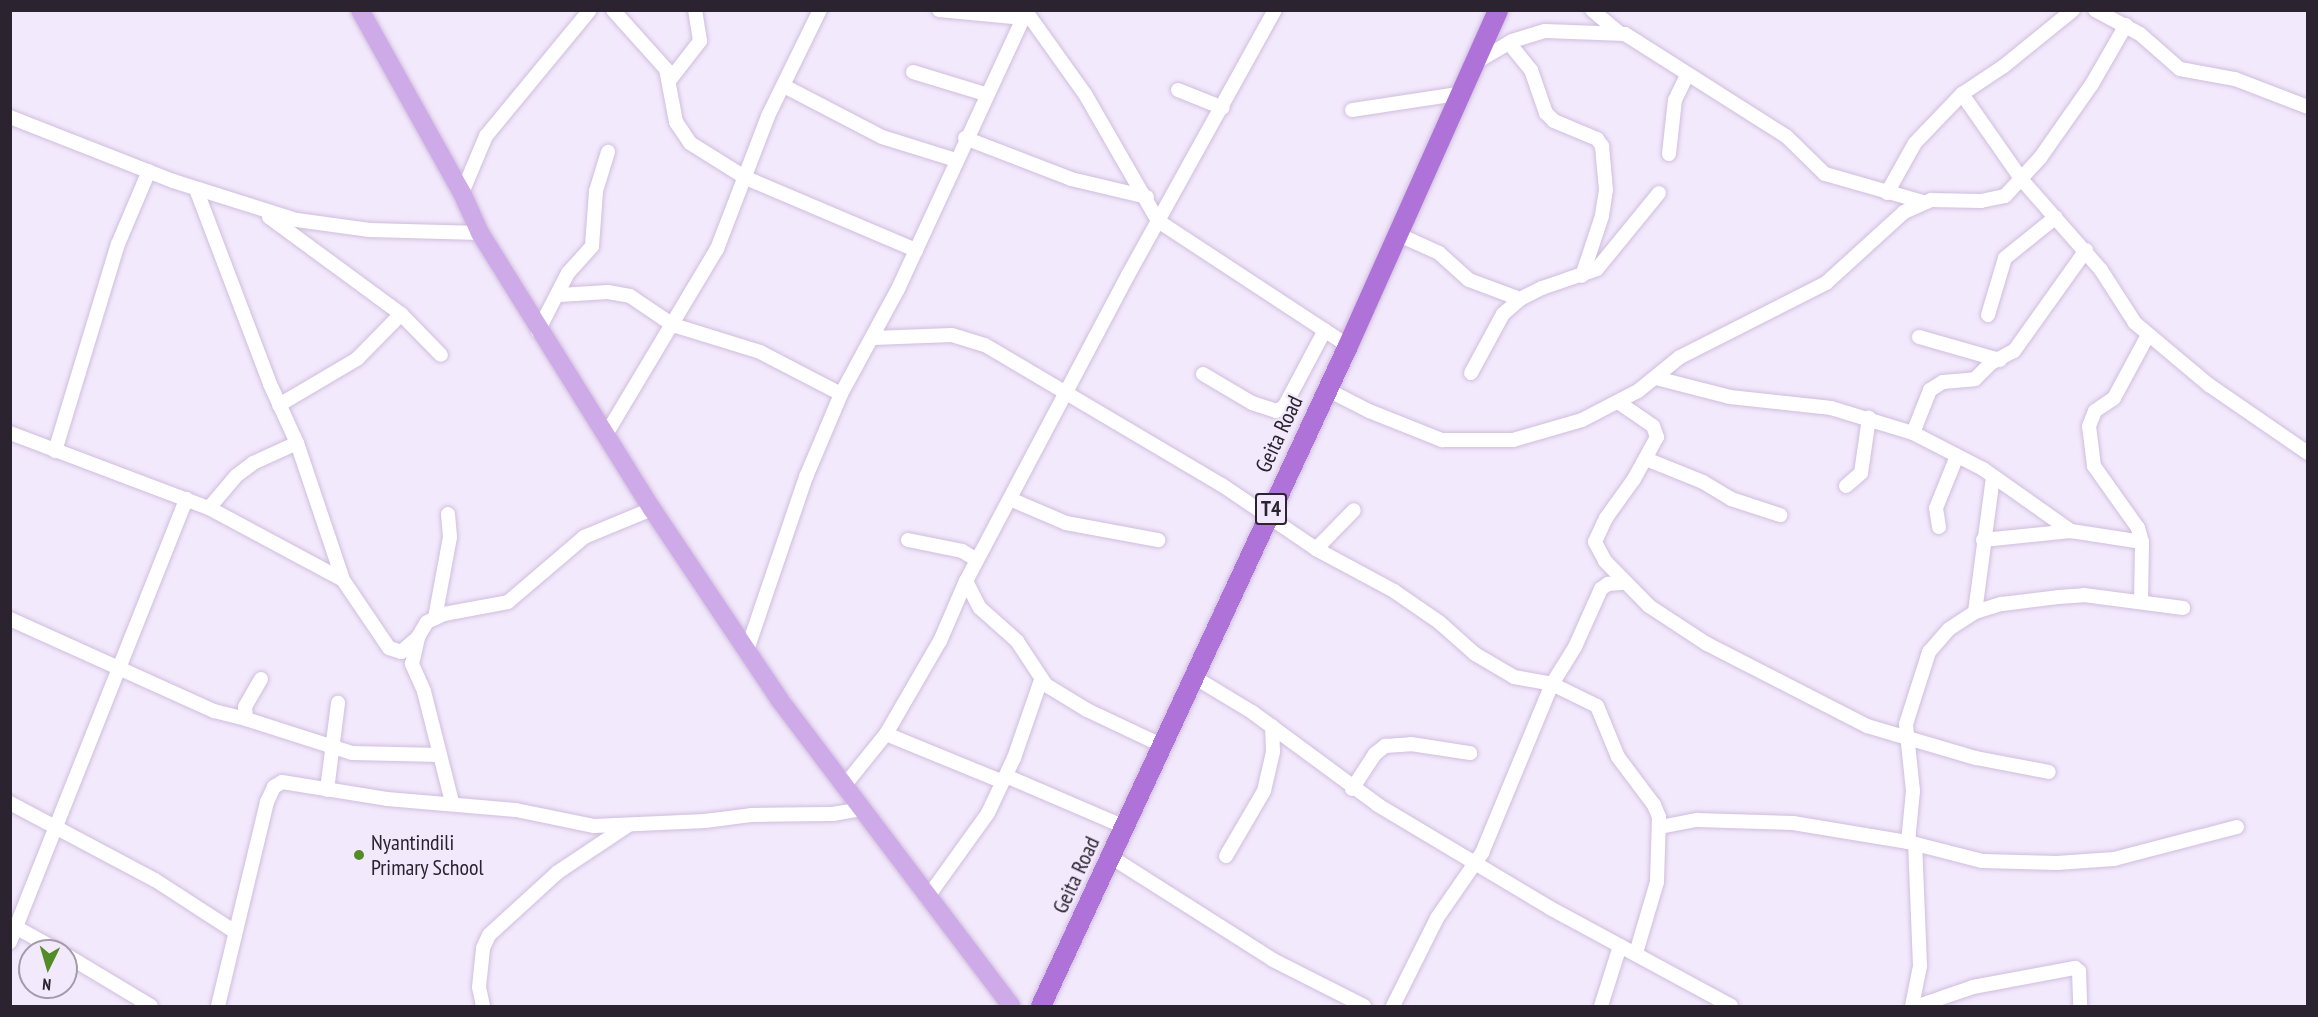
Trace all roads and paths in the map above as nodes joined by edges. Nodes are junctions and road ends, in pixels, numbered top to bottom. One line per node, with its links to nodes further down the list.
1 (360, 10): 37 (main road)
2 (613, 10): 19 (street)
3 (695, 10): 19 (street)
4 (820, 10): 20 (street)
5 (939, 10): 12 (street)
6 (1275, 10): 26 (street)
7 (1498, 10): 16 (highway, Geita Road / T4)
8 (1592, 10): 14 (street)
9 (2073, 10): 24 (street)
10 (2095, 10): 13 (street)
11 (584, 12): 37 (street)
12 (1025, 13): 22 (street); 40 (street)
13 (2126, 26): 25 (street); 35 (street)
14 (1618, 32): 15 (street); 18 (street)
15 (1509, 43): 16 (street); 49 (street)
16 (1472, 65): 23 (highway, Geita Road / T4)
17 (912, 72): 22 (street)
18 (1687, 75): 31 (street); 39 (street)
19 (669, 81): 34 (street)
20 (784, 86): 32 (street); 34 (street)
21 (1178, 90): 26 (street)
22 (985, 94): 29 (street)
23 (1458, 94): 27 (street); 46 (highway, Geita Road / T4)
24 (1962, 94): 35 (street); 39 (street)
25 (2307, 107)
26 (1223, 108): 44 (street)
27 (1352, 110)
28 (10, 117): 33 (street)
29 (965, 138): 32 (street); 40 (street)
30 (608, 152): 50 (street)
31 (1669, 154)
32 (956, 160): 47 (street)
33 (149, 171): 36 (street); 76 (street)
34 (746, 178): 47 (street); 54 (street)
35 (2022, 180): 41 (street); 43 (street)
36 (196, 189): 42 (street); 70 (street)
37 (462, 193): 45 (main road)
38 (1659, 193): 49 (street)
39 (1887, 193): 41 (street)
40 (1147, 197): 44 (street)
41 (1923, 202): 65 (street)
42 (257, 209): 45 (street); 52 (street)
43 (2056, 217): 48 (street); 53 (street)
44 (1158, 221): 55 (street); 68 (street)
45 (480, 233): 56 (main road)
46 (1397, 234): 51 (street); 60 (highway, Geita Road / T4)
47 (916, 250): 59 (street)
48 (2086, 250): 57 (street); 62 (street)
49 (1582, 276): 51 (street)
50 (559, 295): 54 (street); 56 (street)
51 (1520, 299): 63 (street)
52 (401, 314): 61 (street); 70 (street)
53 (1988, 315)
54 (673, 325): 67 (street); 74 (street)
55 (1325, 330): 60 (street); 64 (street)
56 (538, 331): 74 (main road)
57 (2148, 334): 77 (street); 95 (street)
58 (1919, 337): 62 (street)
59 (873, 338): 67 (street); 68 (street)
60 (1348, 346): 66 (highway, Geita Road / T4)
61 (441, 355)
62 (2000, 360): 73 (street)
63 (1471, 373)
64 (1203, 374)
65 (1656, 378): 69 (street); 71 (street)
66 (1326, 389): 69 (street); 88 (highway, Geita Road / T4)
67 (841, 394): 107 (street)
68 (1066, 394): 83 (street); 88 (street)
69 (1618, 402): 79 (street)
70 (279, 405): 75 (street)
71 (1869, 418): 73 (street); 81 (street)
72 (10, 433): 76 (street)
73 (1913, 433): 78 (street)
74 (605, 436): 85 (main road)
75 (297, 443): 84 (street); 98 (street)
76 (55, 451): 82 (street)
77 (2307, 453)
78 (1957, 456): 80 (street); 90 (street)
79 (1646, 459): 89 (street); 100 (street)
80 (1993, 477): 91 (street); 94 (street)
81 (1846, 486)
82 (186, 499): 84 (street); 108 (street)
83 (1010, 499): 93 (street); 97 (street)
84 (209, 508): 98 (street)
85 (652, 509): 104 (street); 107 (main road)
86 (1354, 510): 96 (street)
87 (448, 514): 104 (street)
88 (1269, 515): 96 (street); 109 (highway, Geita Road / T4)
89 (1780, 515)
90 (1939, 527)
91 (2071, 531): 94 (street); 95 (street)
92 (908, 540): 97 (street)
93 (1158, 540)
94 (1983, 540): 103 (street)
95 (2142, 542): 101 (street)
96 (1316, 549): 112 (street)
97 (977, 560): 99 (street)
98 (343, 580): 106 (street)
99 (966, 581): 111 (street); 116 (street)
100 (1624, 583): 112 (street); 117 (street)
101 (2141, 602): 102 (street); 103 (street)
102 (2183, 608)
103 (1975, 612): 117 (street)
104 (435, 618): 106 (street)
105 (10, 619): 108 (street)
106 (418, 637): 121 (street)
107 (747, 650): 124 (main road)
108 (120, 668): 114 (street); 130 (street)
109 (1194, 677): 115 (street); 118 (highway, Geita Road / T4)
110 (261, 679): 114 (street)
111 (1041, 680): 118 (street); 123 (street)
112 (1552, 684): 133 (street); 138 (street)
113 (338, 703): 119 (street)
114 (246, 719): 119 (street)
115 (1272, 726): 125 (street); 136 (street)
116 (886, 734): 123 (street); 124 (street)
117 (1904, 736): 122 (street); 135 (street)
118 (1163, 746): 132 (highway, Geita Road / T4)
119 (331, 748): 121 (street); 126 (street)
120 (1470, 753): 125 (street)
121 (440, 755): 127 (street)
122 (2049, 772)
123 (1005, 779): 132 (street); 139 (street)
124 (844, 786): 129 (main road)
125 (1352, 789): 138 (street)
126 (327, 790): 127 (street); 141 (street)
127 (452, 802): 131 (street)
128 (10, 803): 130 (street)
129 (860, 809): 131 (street); 139 (main road)
130 (58, 825): 140 (street); 141 (street)
131 (627, 826): 149 (street)
132 (1125, 826): 137 (highway, Geita Road / T4)
133 (1660, 827): 135 (street); 145 (street)
134 (2237, 827): 135 (street)
135 (1912, 843): 156 (street)
136 (1226, 856)
137 (1111, 857): 151 (highway, Geita Road / T4); 152 (street)
138 (1477, 862): 144 (street); 153 (street)
139 (927, 898): 150 (main road)
140 (13, 926): 142 (street); 143 (street)
141 (235, 932): 148 (street)
142 (37, 939)
143 (10, 942)
144 (1620, 946): 145 (street); 154 (street)
145 (1636, 953): 155 (street)
146 (78, 962): 147 (street)
147 (151, 1006)
148 (218, 1006)
149 (483, 1006)
150 (1011, 1006)
151 (1041, 1006)
152 (1364, 1006)
153 (1393, 1006)
154 (1601, 1006)
155 (1731, 1006)
156 (1912, 1006)
157 (1918, 1006): 158 (street)
158 (2080, 1006)

